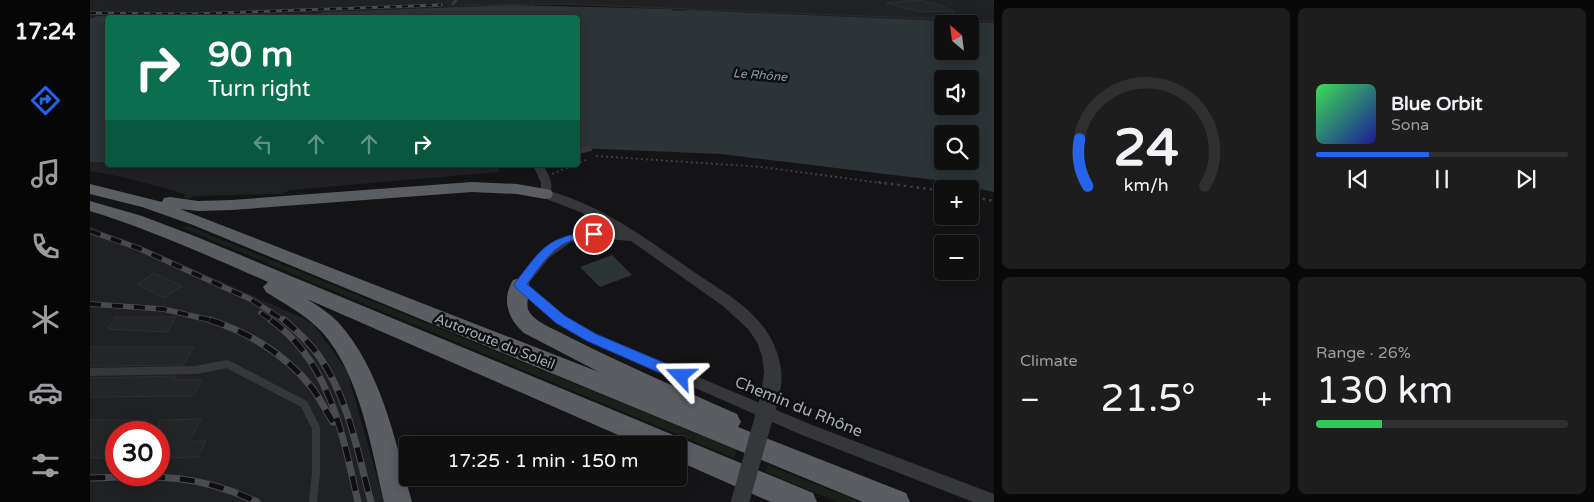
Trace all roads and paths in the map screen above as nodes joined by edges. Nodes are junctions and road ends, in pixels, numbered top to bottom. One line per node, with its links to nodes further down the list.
1 (456, 0): 2 (lane)
2 (453, 4): 3 (path)
3 (994, 21)
4 (585, 153): 9 (path)
5 (539, 167): 7 (street)
6 (575, 167): 7 (path)
7 (544, 185): 8 (highway); 13 (street)
8 (90, 188): 23 (highway, Autoroute du Soleil)
9 (934, 191)
10 (979, 198): 11 (path)
11 (994, 201)
12 (90, 206): 14 (highway, Autoroute du Soleil)
13 (636, 238): 15 (street); 21 (street, bridge)
14 (223, 255): 17 (highway, Autoroute du Soleil); 20 (highway)
15 (520, 285): 24 (highway); 25 (street, Chemin du Rhône)
16 (90, 372): 19 (lane)
17 (648, 436)
18 (687, 453): 22 (highway)
19 (313, 502)
20 (398, 502)
21 (740, 502)
22 (803, 502)
23 (896, 502)
24 (905, 502)
25 (993, 502)

